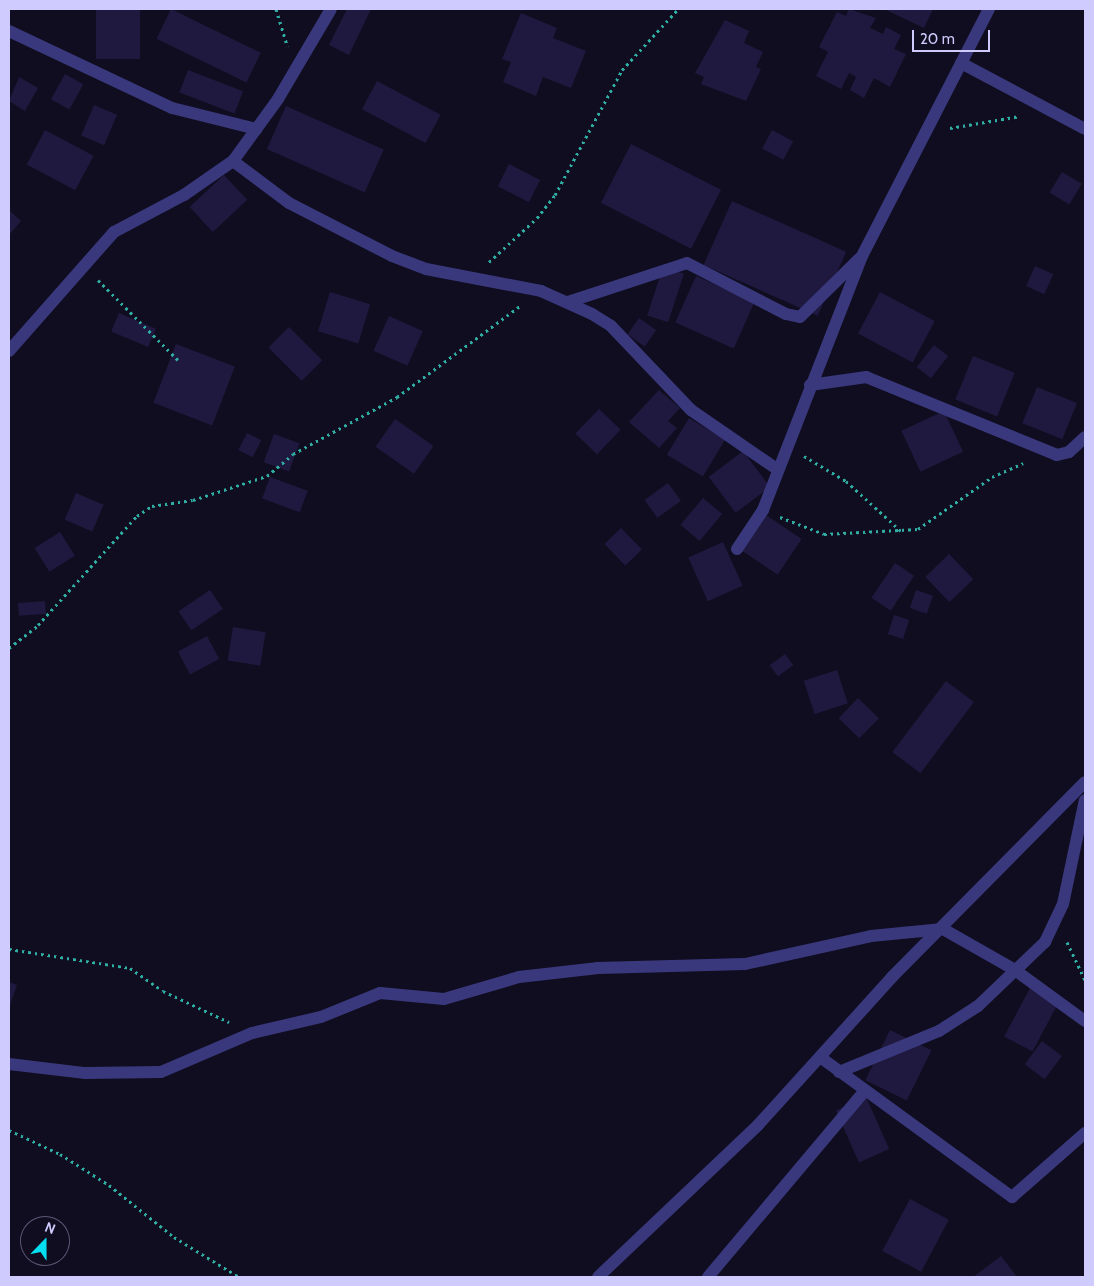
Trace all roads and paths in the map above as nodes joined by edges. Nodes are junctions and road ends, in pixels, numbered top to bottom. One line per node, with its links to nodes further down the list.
1 (276, 9): 7 (path)
2 (330, 9): 7 (street)
3 (678, 9): 15 (path)
4 (989, 9): 6 (street)
5 (9, 31): 9 (street)
6 (961, 63): 8 (street); 11 (street)
7 (295, 73): 9 (street)
8 (1052, 112): 10 (street); 11 (path)
9 (256, 129): 12 (street)
10 (1085, 129)
11 (922, 135): 13 (street)
12 (233, 161): 14 (street); 15 (street)
13 (862, 256): 17 (street); 20 (street)
14 (82, 263): 18 (street); 19 (path)
15 (468, 275): 16 (street)
16 (541, 291): 17 (street); 28 (path)
17 (568, 302): 24 (street)
18 (9, 351)
19 (178, 360)
20 (810, 385): 22 (street); 23 (street)
21 (1085, 437): 23 (street)
22 (786, 446): 24 (street); 26 (path)
23 (1045, 453): 26 (path)
24 (777, 469): 25 (street)
25 (763, 510): 26 (path); 27 (street)
26 (902, 532)
27 (737, 549)
28 (9, 648)
29 (1085, 782): 31 (street)
30 (1085, 800): 33 (street)
31 (943, 929): 33 (street); 35 (street); 36 (street)
32 (9, 950): 35 (path)
33 (1015, 970): 34 (street); 38 (street)
34 (1085, 1021)
35 (252, 1033): 37 (street)
36 (820, 1057): 38 (street); 43 (street)
37 (9, 1064)
38 (839, 1072): 39 (street)
39 (864, 1092): 41 (street); 44 (street)
40 (9, 1130): 42 (path)
41 (1085, 1133)
42 (239, 1277)
43 (598, 1277)
44 (708, 1277)

